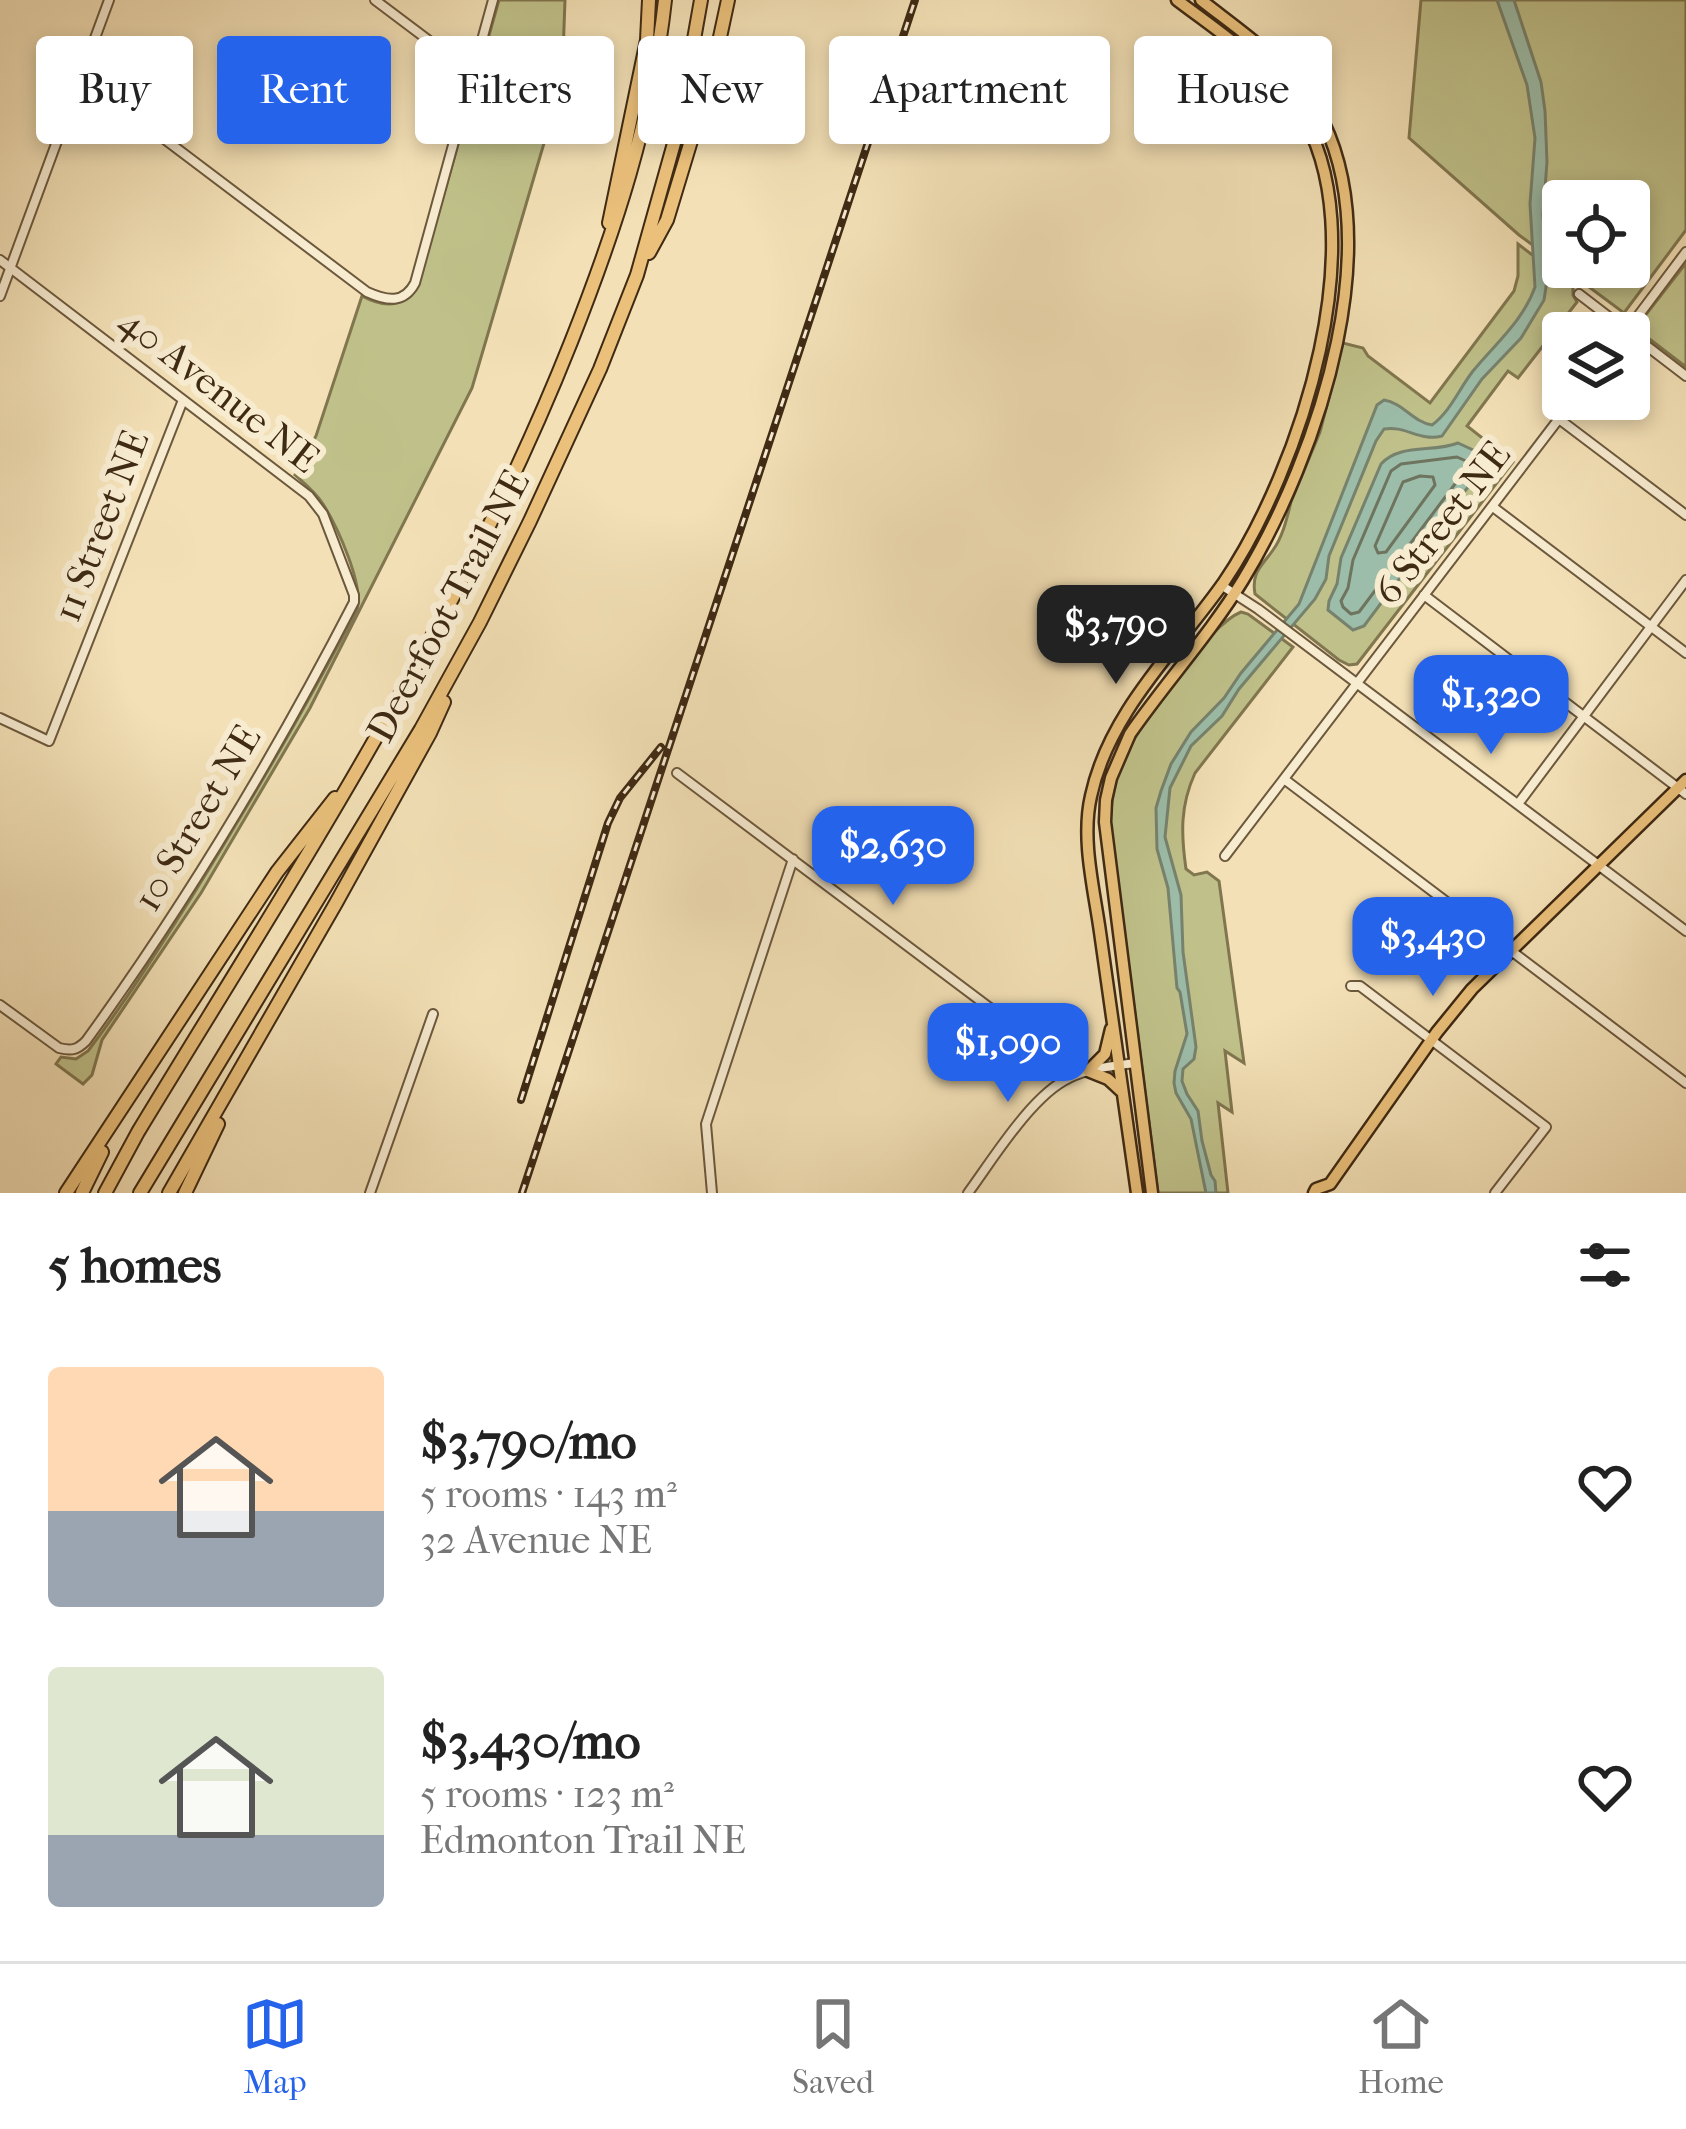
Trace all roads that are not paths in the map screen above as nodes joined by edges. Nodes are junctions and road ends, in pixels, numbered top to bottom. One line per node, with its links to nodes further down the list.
1 (109, 0): 10 (street)
2 (375, 0): 11 (street)
3 (493, 0): 12 (street)
4 (649, 0): 17 (highway)
5 (665, 0): 17 (highway, Deerfoot Trail NE)
6 (701, 0): 20 (highway, Deerfoot Trail NE)
7 (728, 0): 20 (highway)
8 (1201, 0): 34 (main road)
9 (1182, 2): 33 (main road)
10 (96, 36)
11 (423, 36)
12 (483, 36)
13 (56, 144): 19 (street)
14 (171, 144): 15 (street)
15 (453, 144)
16 (1686, 252): 24 (street)
17 (604, 259): 44 (highway, Deerfoot Trail NE)
18 (0, 260): 19 (street, 40 Avenue NE)
19 (10, 268): 22 (street); 27 (street, 40 Avenue NE)
20 (637, 275): 37 (highway, Deerfoot Trail NE)
21 (1579, 294): 23 (street)
22 (0, 296)
23 (1601, 312)
24 (1641, 312)
25 (1650, 350): 26 (street)
26 (1686, 376)
27 (183, 400): 36 (street, 40 Avenue NE); 42 (street, 11 Street NE)
28 (1558, 420): 30 (street, 6 Street NE)
29 (1560, 420): 31 (street)
30 (1493, 507): 35 (street, 6 Street NE); 38 (street)
31 (1686, 515)
32 (1686, 580): 38 (street)
33 (1221, 585): 34 (street); 56 (main road)
34 (1235, 593): 40 (street); 59 (main road)
35 (1424, 595): 40 (street, 6 Street NE); 41 (street)
36 (354, 602): 54 (street, 10 Street NE)
37 (480, 622): 57 (highway); 70 (highway, Deerfoot Trail NE)
38 (1650, 627): 39 (street); 41 (street)
39 (1686, 653)
40 (1357, 683): 45 (street, 6 Street NE); 47 (street)
41 (1583, 716): 46 (street); 47 (street)
42 (0, 718)
43 (677, 773): 49 (street)
44 (355, 775): 65 (highway); 69 (highway, Deerfoot Trail NE)
45 (1284, 779): 48 (street, 6 Street NE); 52 (street)
46 (1683, 787): 50 (main road)
47 (1517, 804): 50 (street)
48 (1226, 856)
49 (793, 859): 62 (street); 74 (street)
50 (1598, 865): 51 (street); 52 (main road)
51 (1686, 931)
52 (1511, 950): 58 (main road); 63 (street)
53 (1351, 986): 58 (street)
54 (0, 1005)
55 (434, 1014): 73 (street)
56 (1113, 1020): 60 (main road); 61 (main road)
57 (262, 1034): 71 (highway); 72 (highway)
58 (1431, 1040): 66 (main road); 79 (street)
59 (1135, 1064): 60 (street); 77 (main road)
60 (1120, 1065): 61 (street); 64 (main road)
61 (1088, 1071): 62 (street); 64 (main road)
62 (1070, 1077): 75 (street)
63 (1686, 1083)
64 (1124, 1094): 76 (main road)
65 (120, 1113): 67 (highway); 68 (highway)
66 (1329, 1189): 78 (main road)
67 (65, 1193)
68 (82, 1193)
69 (105, 1193)
70 (140, 1193)
71 (170, 1193)
72 (184, 1193)
73 (370, 1193)
74 (712, 1193)
75 (968, 1193)
76 (1137, 1193)
77 (1152, 1193)
78 (1313, 1193)
79 (1495, 1193)

